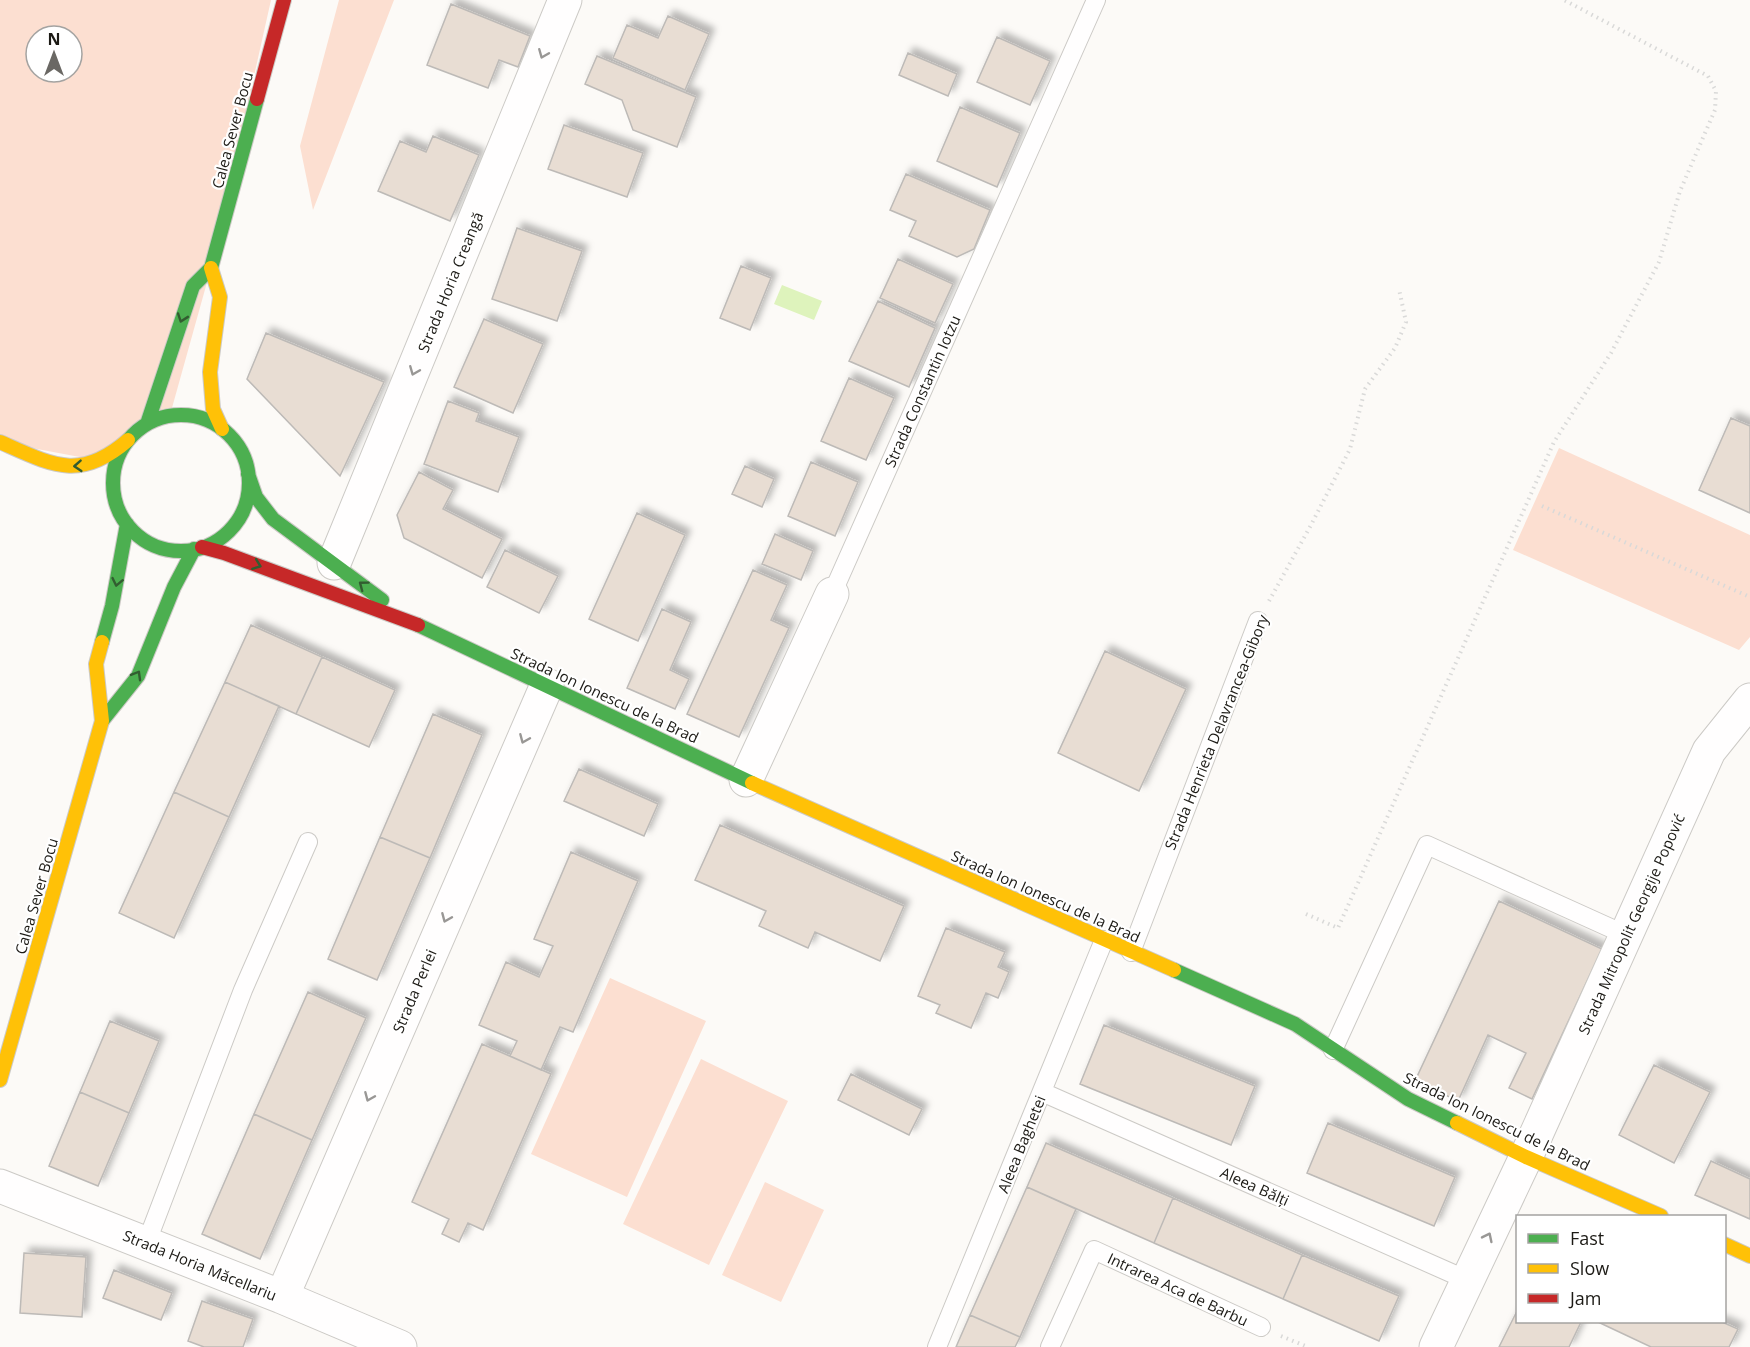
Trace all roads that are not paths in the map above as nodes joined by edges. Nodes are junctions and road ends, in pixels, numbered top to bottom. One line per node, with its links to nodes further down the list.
1 (284, 0): 4 (street, Calea Sever Bocu)
2 (565, 0): 12 (street, Strada Horia Creangă, one-way to 12)
3 (1096, 0): 13 (lane, Strada Constantin Iotzu)
4 (211, 268): 5 (street, Calea Sever Bocu, one-way to 5); 6 (street)
5 (147, 424): 6 (street); 7 (street)
6 (222, 429): 9 (street)
7 (128, 440): 8 (street, one-way to 8); 10 (street)
8 (0, 442)
9 (248, 474): 11 (street); 12 (street, Strada Ion Ionescu de la Brad)
10 (127, 524): 11 (street); 18 (street, Calea Sever Bocu, one-way to 18)
11 (198, 548): 14 (street, Strada Ion Ionescu de la Brad, one-way to 14); 18 (street, Calea Sever Bocu, one-way to 11)
12 (334, 563): 14 (street, Strada Ion Ionescu de la Brad, one-way to 12)
13 (832, 594): 19 (street, Strada Constantin Iotzu)
14 (410, 621): 16 (street, Strada Ion Ionescu de la Brad)
15 (1258, 621): 23 (lane, Strada Henrieta Delavrancea-Gibory)
16 (547, 685): 19 (street, Strada Ion Ionescu de la Brad); 34 (street, Strada Perlei, one-way to 34)
17 (1750, 700): 21 (street, Strada Mitropolit Georgije Popović)
18 (102, 721): 25 (street, Calea Sever Bocu)
19 (746, 780): 22 (street, Strada Ion Ionescu de la Brad)
20 (308, 842): 30 (lane)
21 (1626, 935): 24 (lane); 27 (street, Strada Mitropolit Georgije Popović)
22 (1104, 940): 23 (street, Strada Ion Ionescu de la Brad); 26 (lane, Aleea Baghetei)
23 (1131, 952): 24 (street, Strada Ion Ionescu de la Brad)
24 (1333, 1050): 27 (street, Strada Ion Ionescu de la Brad)
25 (0, 1080)
26 (1042, 1092): 33 (lane, Aleea Bălți); 37 (lane, Aleea Baghetei)
27 (1526, 1157): 29 (street, Strada Ion Ionescu de la Brad); 33 (street, Strada Mitropolit Georgije Popović, one-way to 27)
28 (0, 1186): 30 (street, Strada Horia Măcellariu)
29 (1659, 1215)
30 (146, 1244): 34 (street, Strada Horia Măcellariu)
31 (1726, 1244): 32 (street)
32 (1750, 1256)
33 (1467, 1280): 39 (street, Strada Mitropolit Georgije Popović)
34 (282, 1297): 36 (street, Strada Horia Măcellariu)
35 (1261, 1327): 38 (lane, Intrarea Aca de Barbu)
36 (384, 1344)
37 (937, 1347)
38 (1050, 1347)
39 (1436, 1347)

